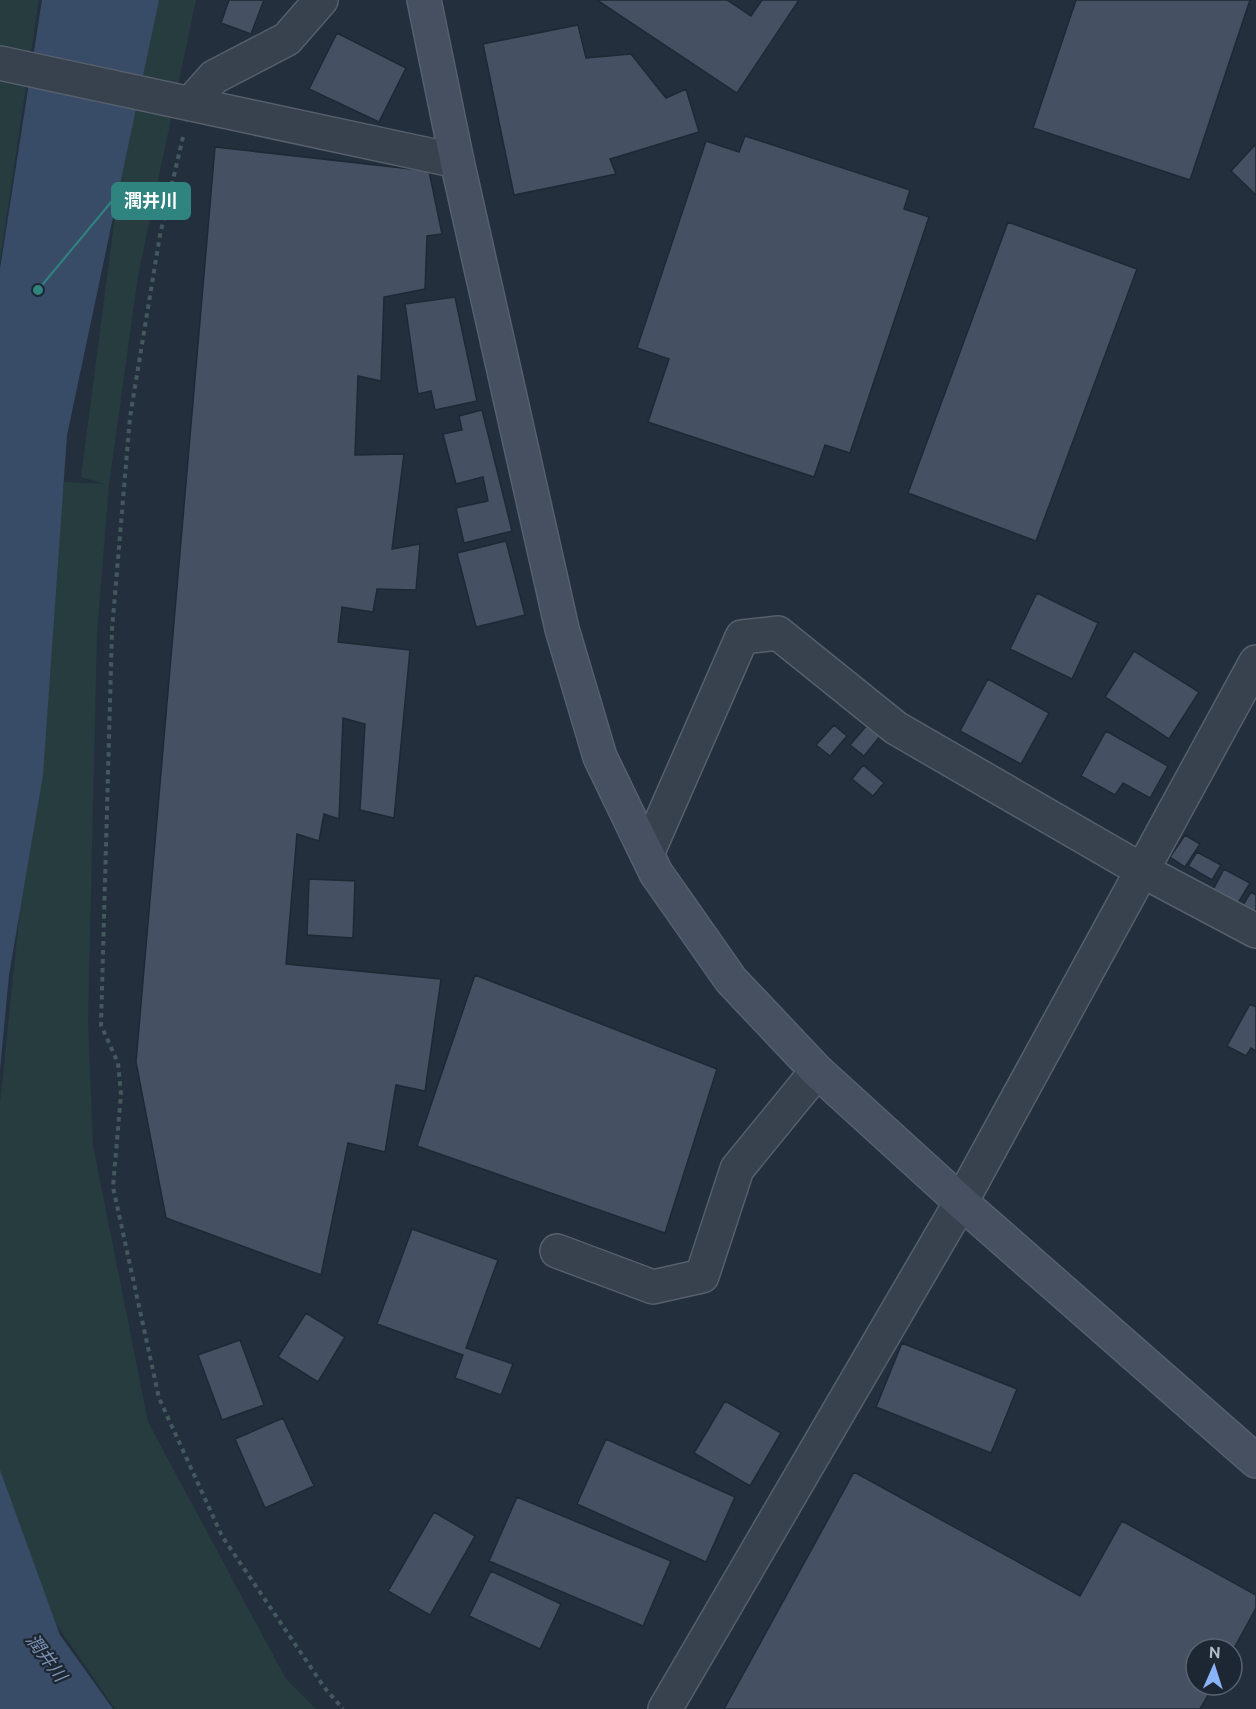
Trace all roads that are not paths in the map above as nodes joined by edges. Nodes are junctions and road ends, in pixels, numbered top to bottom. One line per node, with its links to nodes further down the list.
1 (321, 0): 4 (street)
2 (424, 0): 5 (street)
3 (0, 63): 4 (street)
4 (190, 104): 5 (street)
5 (457, 161): 7 (street)
6 (1256, 662): 8 (street)
7 (647, 854): 8 (street); 10 (street)
8 (1143, 871): 9 (street); 11 (street)
9 (1256, 931)
10 (817, 1071): 11 (street); 12 (street)
11 (961, 1202): 13 (street); 14 (street)
12 (557, 1251)
13 (1256, 1461)
14 (665, 1709)

